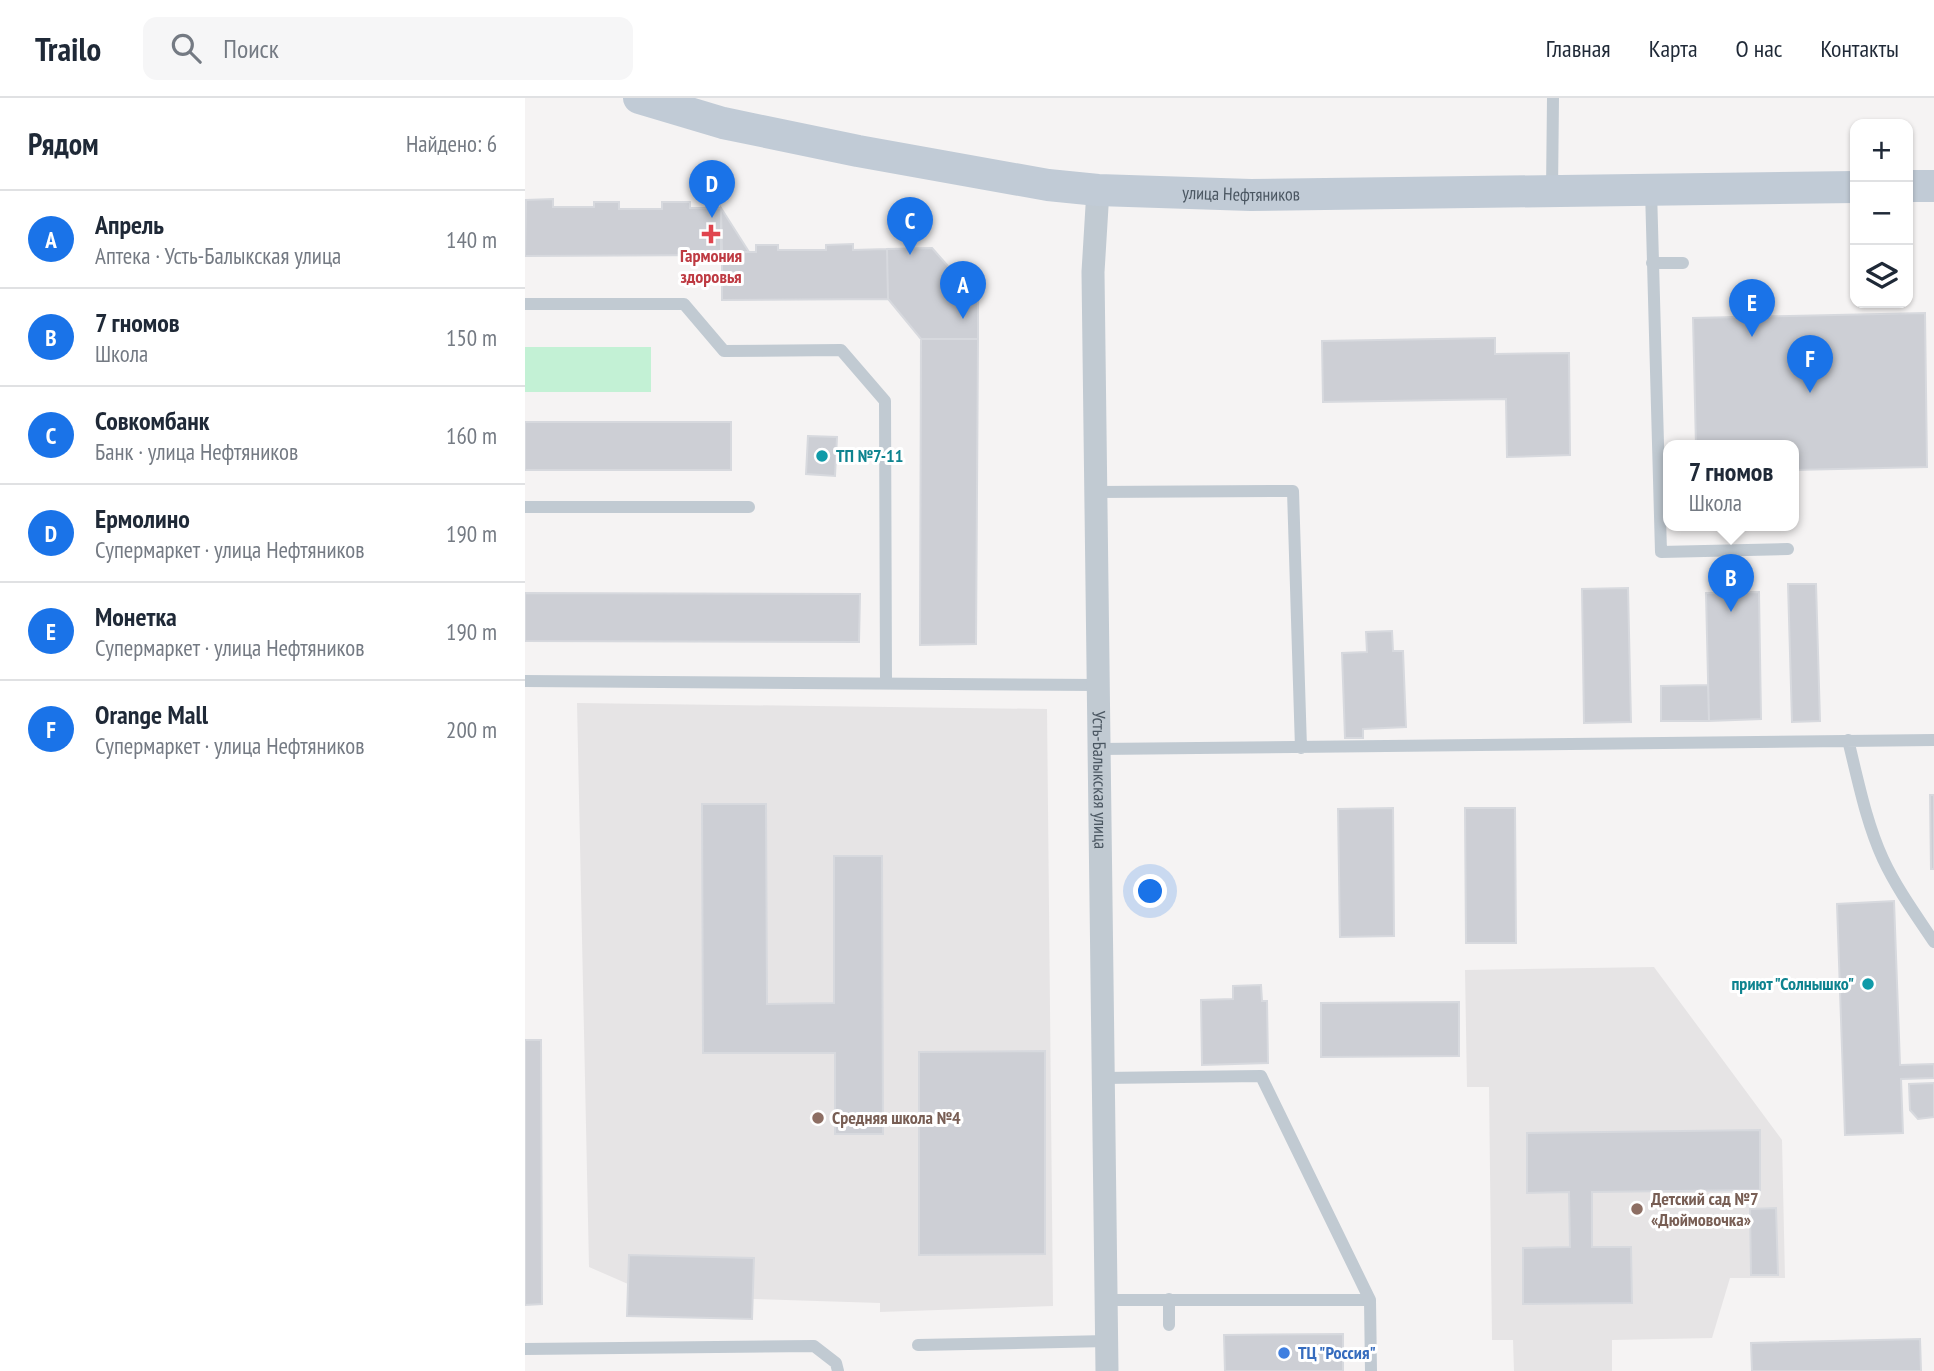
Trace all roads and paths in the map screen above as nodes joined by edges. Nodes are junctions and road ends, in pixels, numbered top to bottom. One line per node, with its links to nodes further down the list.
1 (639, 98): 7 (main road, улица Нефтяников)
2 (1553, 98): 8 (lane)
3 (1913, 186): 4 (main road)
4 (1934, 186)
5 (1850, 187): 6 (main road, улица Нефтяников)
6 (1651, 189): 8 (main road, улица Нефтяников); 9 (lane)
7 (1098, 190): 8 (main road, улица Нефтяников); 12 (street, Усть-Балыкская улица)
8 (1552, 191)
9 (1653, 263): 10 (lane); 15 (lane)
10 (1683, 263)
11 (525, 304): 17 (lane)
12 (1096, 492): 18 (street, Усть-Балыкская улица); 21 (lane)
13 (525, 507): 14 (lane)
14 (749, 507)
15 (1788, 549)
16 (525, 681): 17 (lane)
17 (886, 681): 18 (lane)
18 (1098, 685): 22 (street, Усть-Балыкская улица)
19 (1848, 740): 20 (lane); 21 (lane); 23 (lane)
20 (1934, 740)
21 (1301, 748): 22 (lane)
22 (1099, 749): 24 (street, Усть-Балыкская улица)
23 (1934, 942)
24 (1103, 1078): 26 (street, Усть-Балыкская улица); 27 (lane)
25 (1169, 1299): 26 (lane); 27 (lane); 28 (lane)
26 (1106, 1300): 29 (street, Усть-Балыкская улица)
27 (1370, 1300): 34 (lane)
28 (1169, 1325)
29 (1107, 1341): 30 (lane); 33 (street, Усть-Балыкская улица)
30 (918, 1345)
31 (525, 1349): 32 (lane)
32 (838, 1371)
33 (1107, 1371)
34 (1371, 1371)

